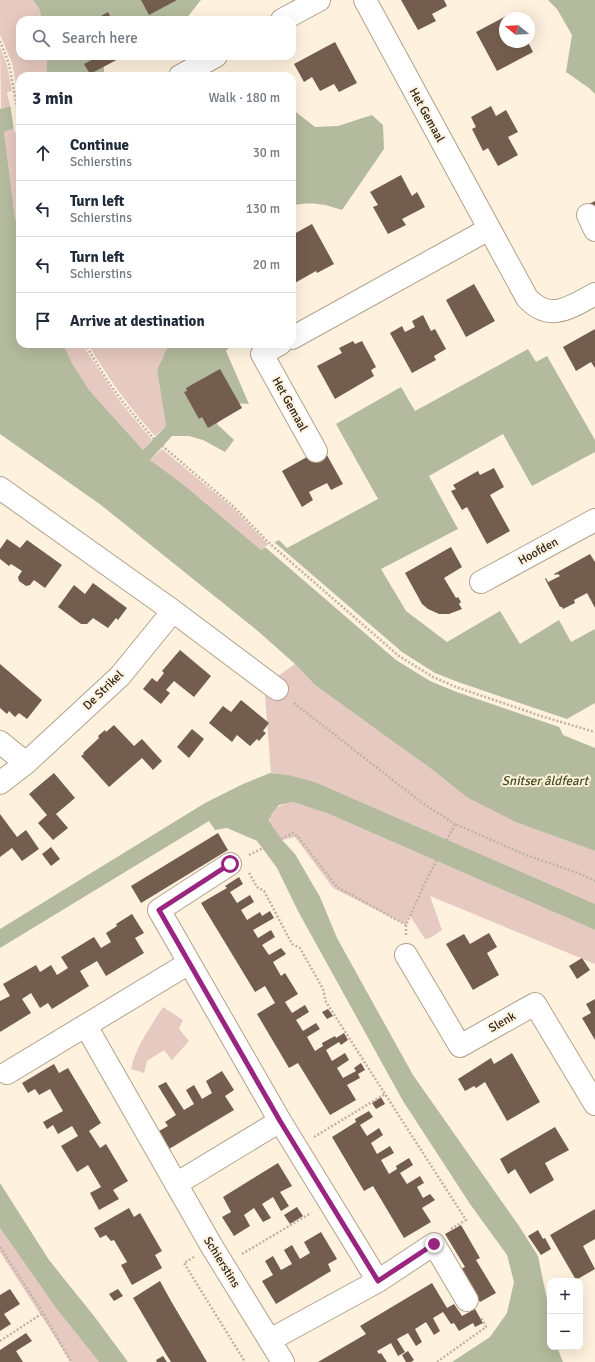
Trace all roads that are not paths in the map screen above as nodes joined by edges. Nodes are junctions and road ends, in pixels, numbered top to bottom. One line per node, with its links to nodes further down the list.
1 (319, 0): 3 (street)
2 (364, 0): 6 (street, Het Gemaal)
3 (289, 16)
4 (209, 60): 5 (street)
5 (187, 72)
6 (489, 229): 7 (street, Het Gemaal); 8 (street)
7 (595, 294)
8 (296, 336)
9 (273, 348): 10 (street, Het Gemaal)
10 (316, 452)
11 (0, 488): 14 (street)
12 (595, 520): 13 (street, Hoofden)
13 (482, 582)
14 (173, 611): 15 (street); 17 (street, De Strikel)
15 (277, 689)
16 (0, 742): 17 (street)
17 (26, 763): 18 (street, De Strikel)
18 (0, 783)
19 (239, 867): 21 (street)
20 (406, 955): 24 (street, Slenk)
21 (189, 963): 22 (street); 25 (street)
22 (86, 1026): 23 (street); 26 (street, Schierstins)
23 (7, 1073)
24 (595, 1104)
25 (280, 1121): 26 (street); 27 (street)
26 (176, 1184): 29 (street, Schierstins)
27 (378, 1281): 28 (street); 29 (street)
28 (467, 1300)
29 (270, 1340): 30 (street, Schierstins)
30 (283, 1362)

